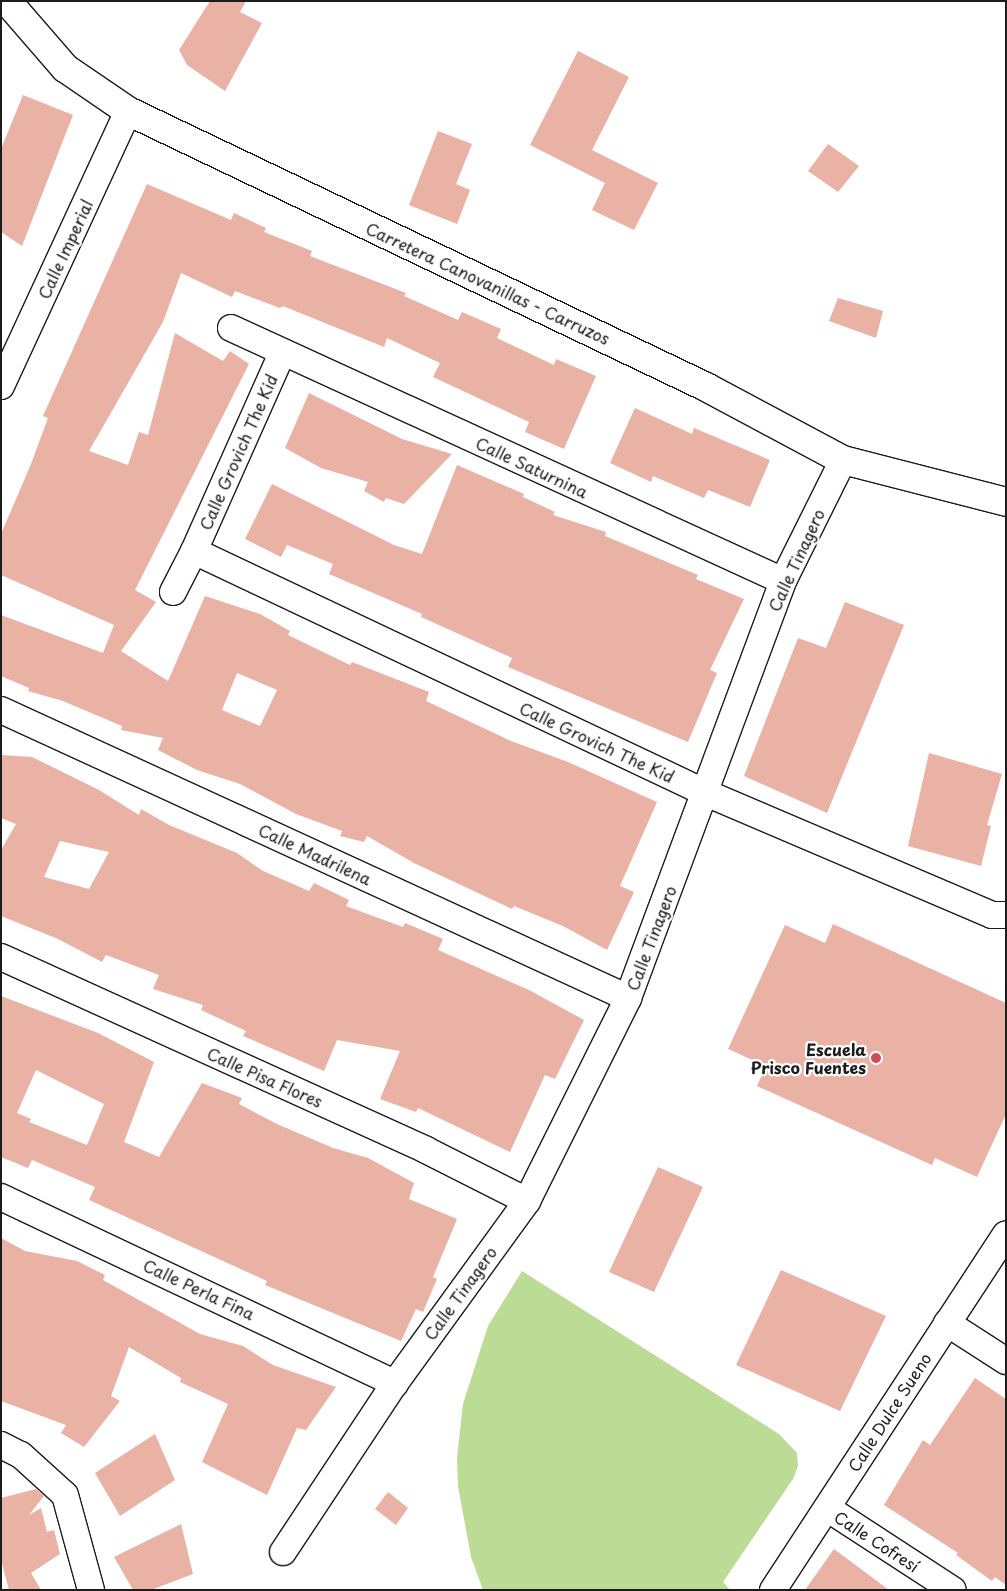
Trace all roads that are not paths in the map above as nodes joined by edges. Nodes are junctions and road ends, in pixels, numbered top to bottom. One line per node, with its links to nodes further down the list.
1 (7, 1): 2 (street, Carretera Canovanillas - Carruzos)
2 (128, 111): 5 (street, Calle Imperial); 6 (street, Carretera Canovanillas - Carruzos)
3 (231, 328): 4 (street, Calle Saturnina)
4 (282, 353): 8 (street, Calle Grovich The Kid); 9 (street, Calle Saturnina)
5 (1, 386)
6 (843, 460): 7 (street, Carretera Canovanillas - Carruzos); 9 (street, Calle Tinagero)
7 (1006, 502)
8 (194, 551): 10 (street, Calle Grovich The Kid); 12 (street, Calle Grovich The Kid)
9 (782, 581): 12 (street, Calle Tinagero)
10 (173, 592)
11 (1, 710): 15 (street, Calle Madrilena)
12 (706, 793): 13 (street, Calle Grovich The Kid); 15 (street, Calle Tinagero)
13 (1006, 916)
14 (1, 957): 17 (street, Calle Pisa Flores)
15 (628, 998): 17 (street, Calle Tinagero)
16 (1, 1197): 21 (street, Calle Perla Fina)
17 (527, 1201): 21 (street, Calle Tinagero)
18 (1006, 1234): 19 (street, Calle Dulce Sueno)
19 (948, 1323): 20 (street); 23 (street, Calle Dulce Sueno)
20 (1006, 1361)
21 (396, 1383): 24 (street, Calle Tinagero)
22 (1, 1445): 25 (street)
23 (827, 1508): 26 (street, Calle Dulce Sueno); 27 (street, Calle Cofresí)
24 (283, 1552)
25 (91, 1590)
26 (773, 1590)
27 (953, 1590)

